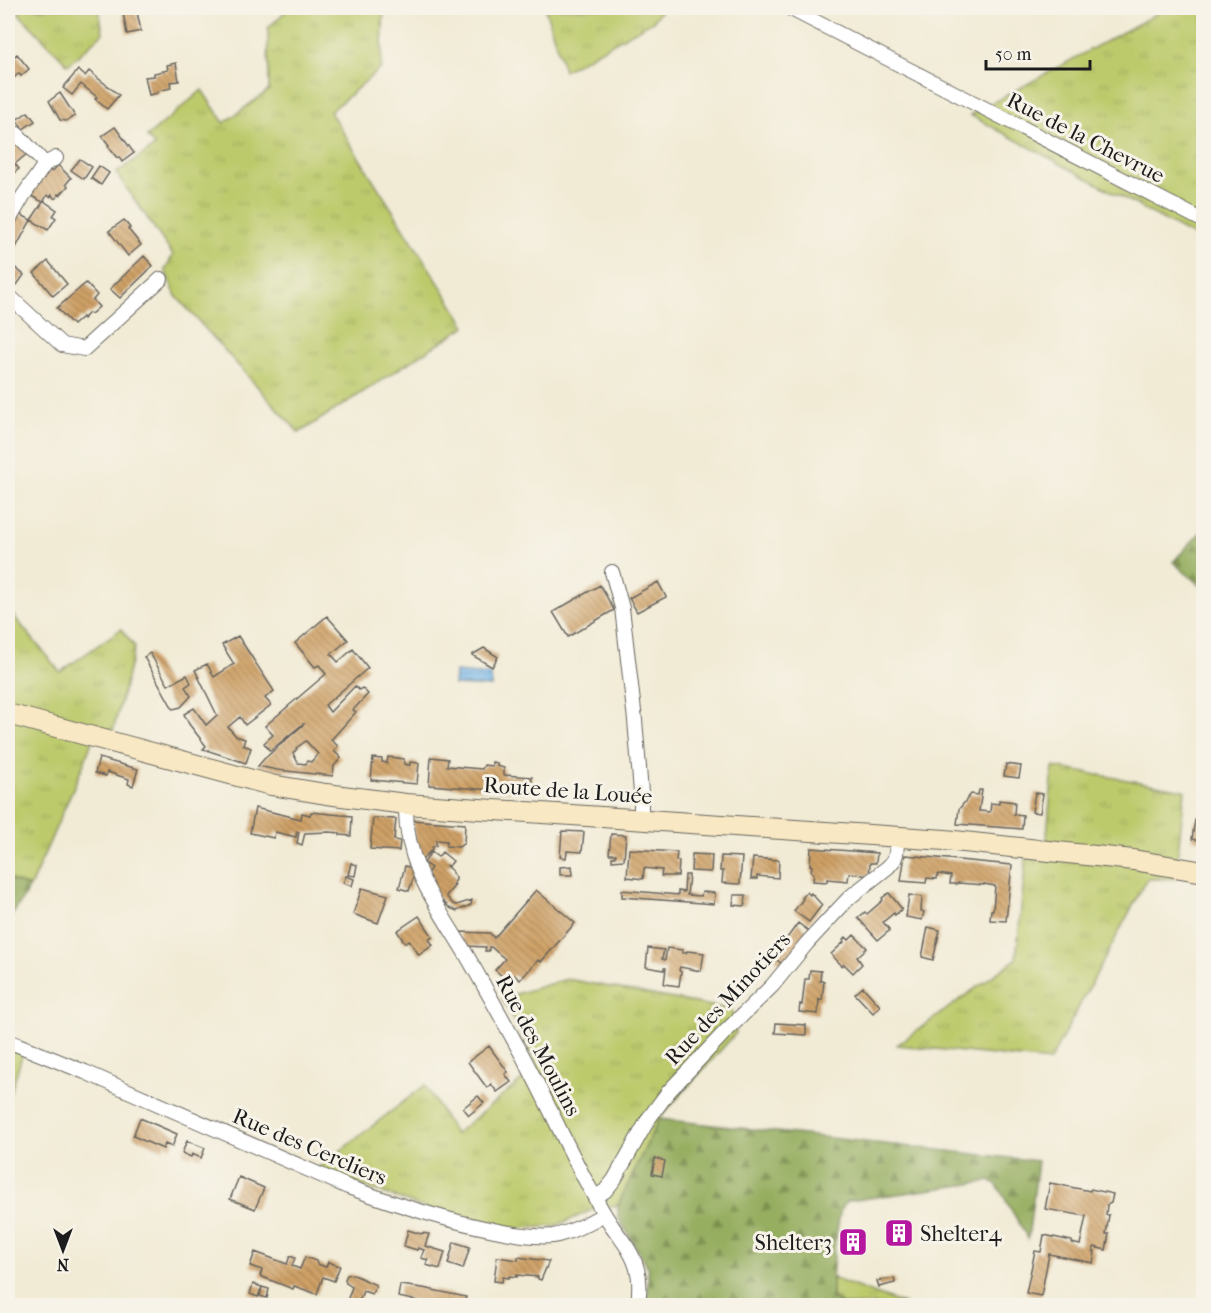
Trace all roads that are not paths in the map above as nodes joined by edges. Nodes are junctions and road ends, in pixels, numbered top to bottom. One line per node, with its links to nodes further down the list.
1 (789, 8): 3 (street, Rue de la Chevrue)
2 (17, 134): 4 (street)
3 (1203, 221)
4 (8, 222)
5 (161, 279): 6 (street)
6 (8, 295)
7 (612, 572): 10 (street)
8 (8, 714): 9 (main road, Route de la Louée)
9 (406, 804): 10 (main road, Route de la Louée); 16 (street, Rue des Moulins)
10 (641, 819): 11 (main road, Route de la Louée)
11 (898, 836): 12 (main road, Route de la Louée); 16 (street, Rue des Minotiers)
12 (1133, 860): 13 (main road, Route de la Louée); 14 (main road, Route de la Louée)
13 (1203, 864)
14 (1203, 872)
15 (8, 1041): 17 (street, Rue des Cercliers)
16 (595, 1197): 17 (street, Rue des Moulins)
17 (604, 1214): 18 (street, Rue des Moulins)
18 (638, 1305)

